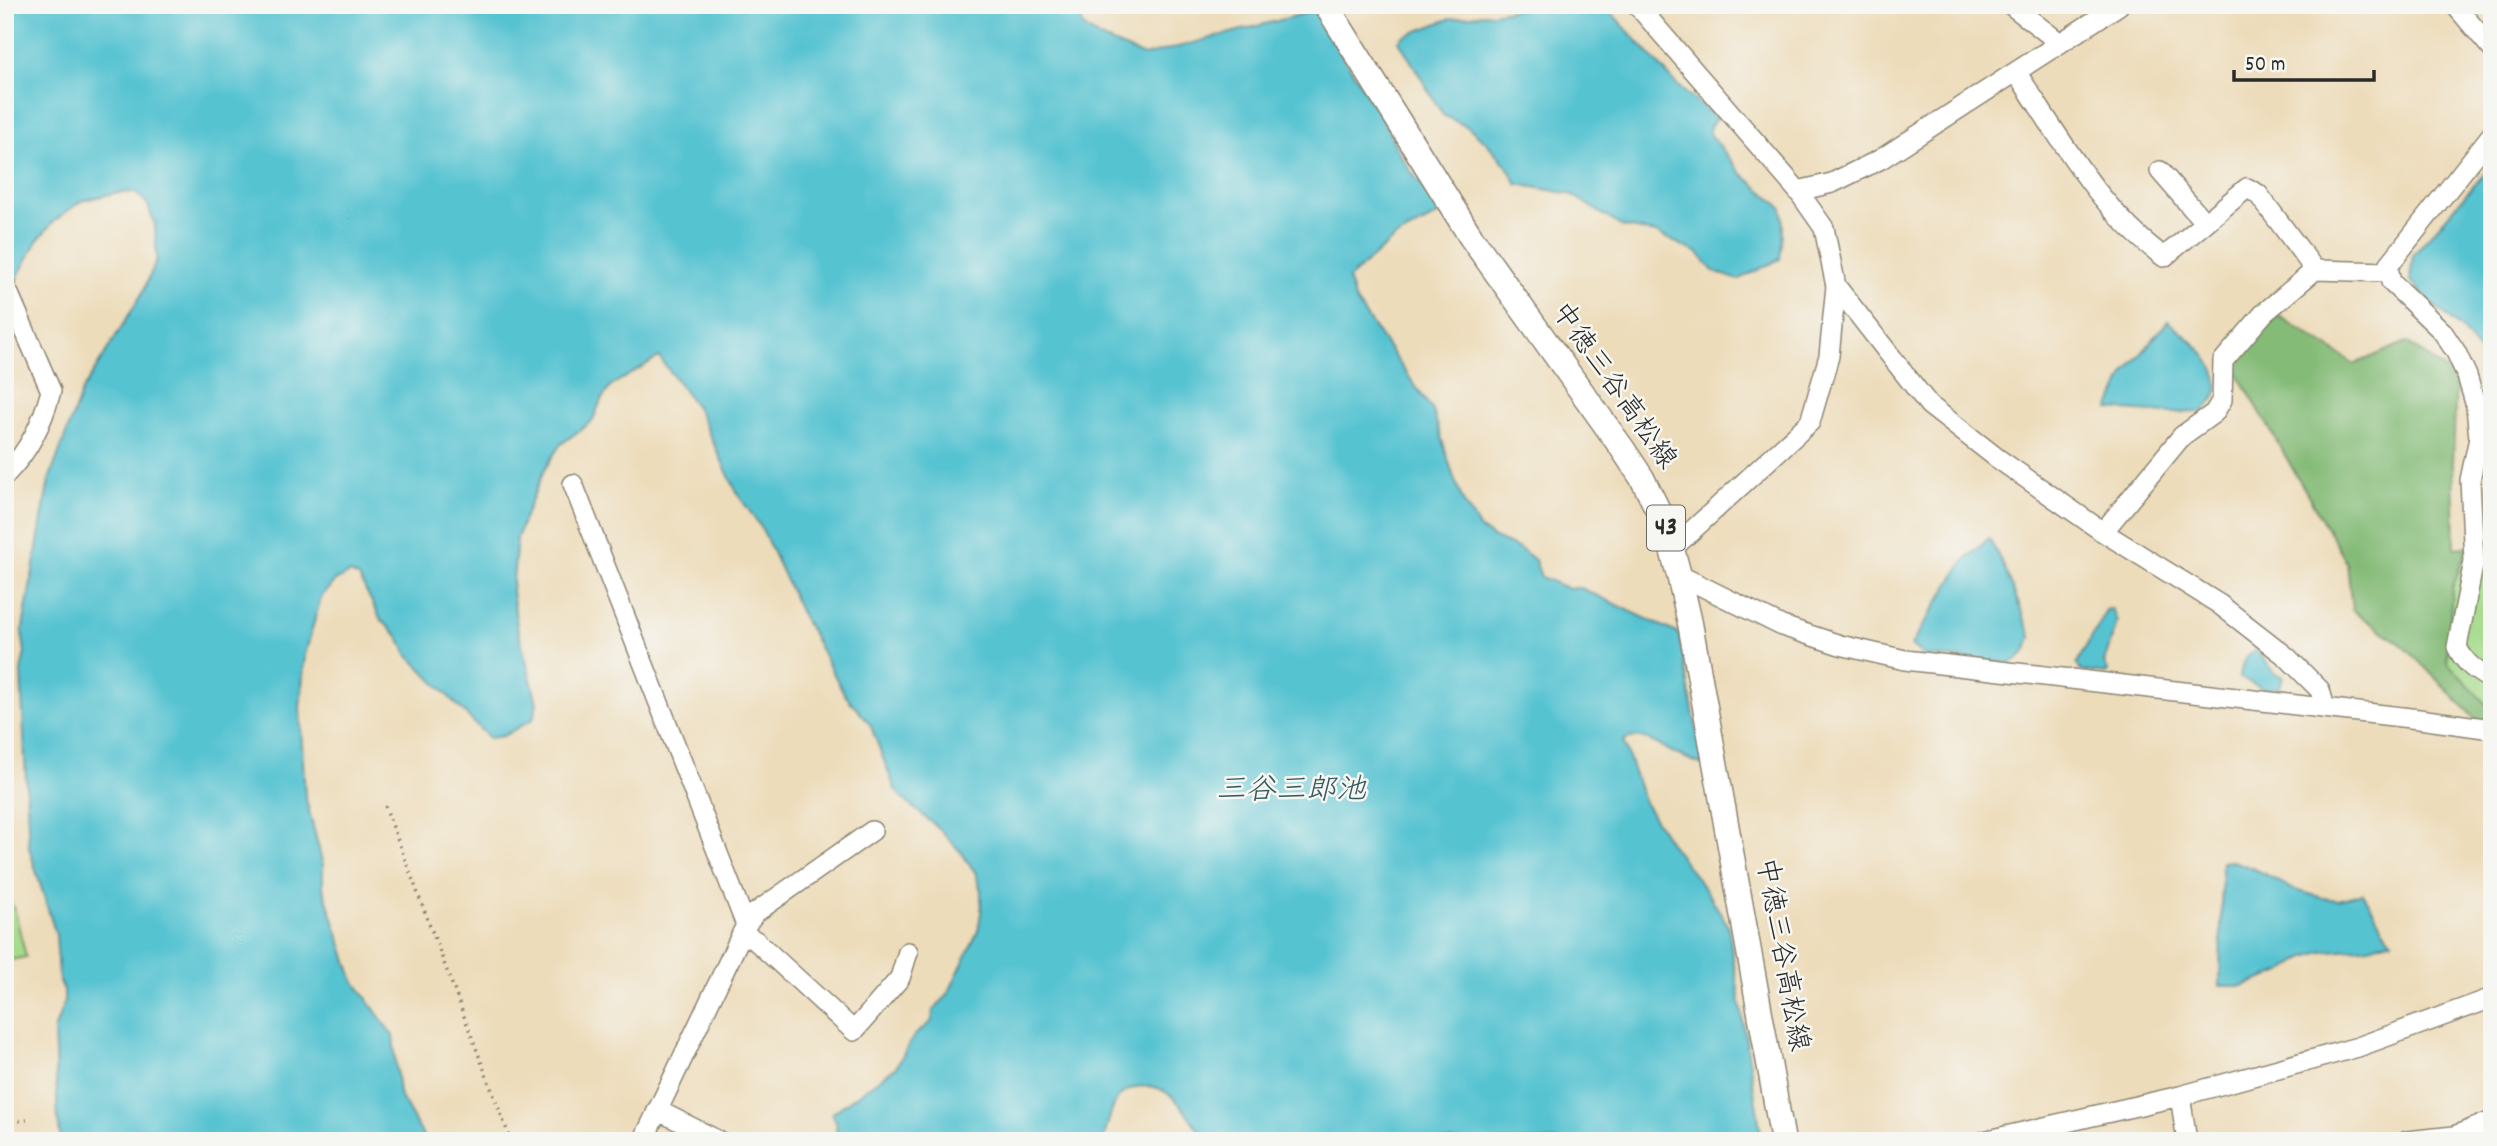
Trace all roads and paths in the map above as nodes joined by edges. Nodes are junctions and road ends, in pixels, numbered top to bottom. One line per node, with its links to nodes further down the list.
1 (1326, 5): 20 (main road, 中徳三谷高松線 / 43)
2 (1637, 5): 11 (street)
3 (2011, 5): 6 (street)
4 (2119, 5): 6 (street)
5 (2455, 5): 7 (street)
6 (2060, 43): 8 (street)
7 (2492, 49)
8 (2016, 72): 11 (street); 12 (street)
9 (2492, 134): 14 (street)
10 (2160, 171): 12 (street)
11 (1798, 191): 15 (street)
12 (2205, 223): 13 (street)
13 (2315, 270): 14 (street); 19 (street)
14 (2389, 272): 22 (street)
15 (1836, 286): 19 (street); 20 (street)
16 (8, 291): 17 (street)
17 (5, 475)
18 (573, 484): 27 (street)
19 (2103, 532): 23 (street)
20 (1672, 549): 21 (main road, 中徳三谷高松線 / 43)
21 (1679, 575): 23 (street); 38 (main road, 中徳三谷高松線 / 43)
22 (2492, 680)
23 (2325, 708): 24 (street)
24 (2492, 729)
25 (385, 806): 35 (path)
26 (872, 831): 27 (street)
27 (744, 929): 28 (street); 31 (street)
28 (908, 952)
29 (2490, 1002): 30 (street)
30 (2180, 1096): 39 (street); 40 (street)
31 (657, 1110): 36 (street); 37 (street)
32 (27, 1119): 34 (path)
33 (2492, 1121): 41 (street)
34 (5, 1122)
35 (511, 1141)
36 (643, 1141)
37 (719, 1141)
38 (1783, 1141)
39 (1984, 1141)
40 (2187, 1141)
41 (2407, 1141)

